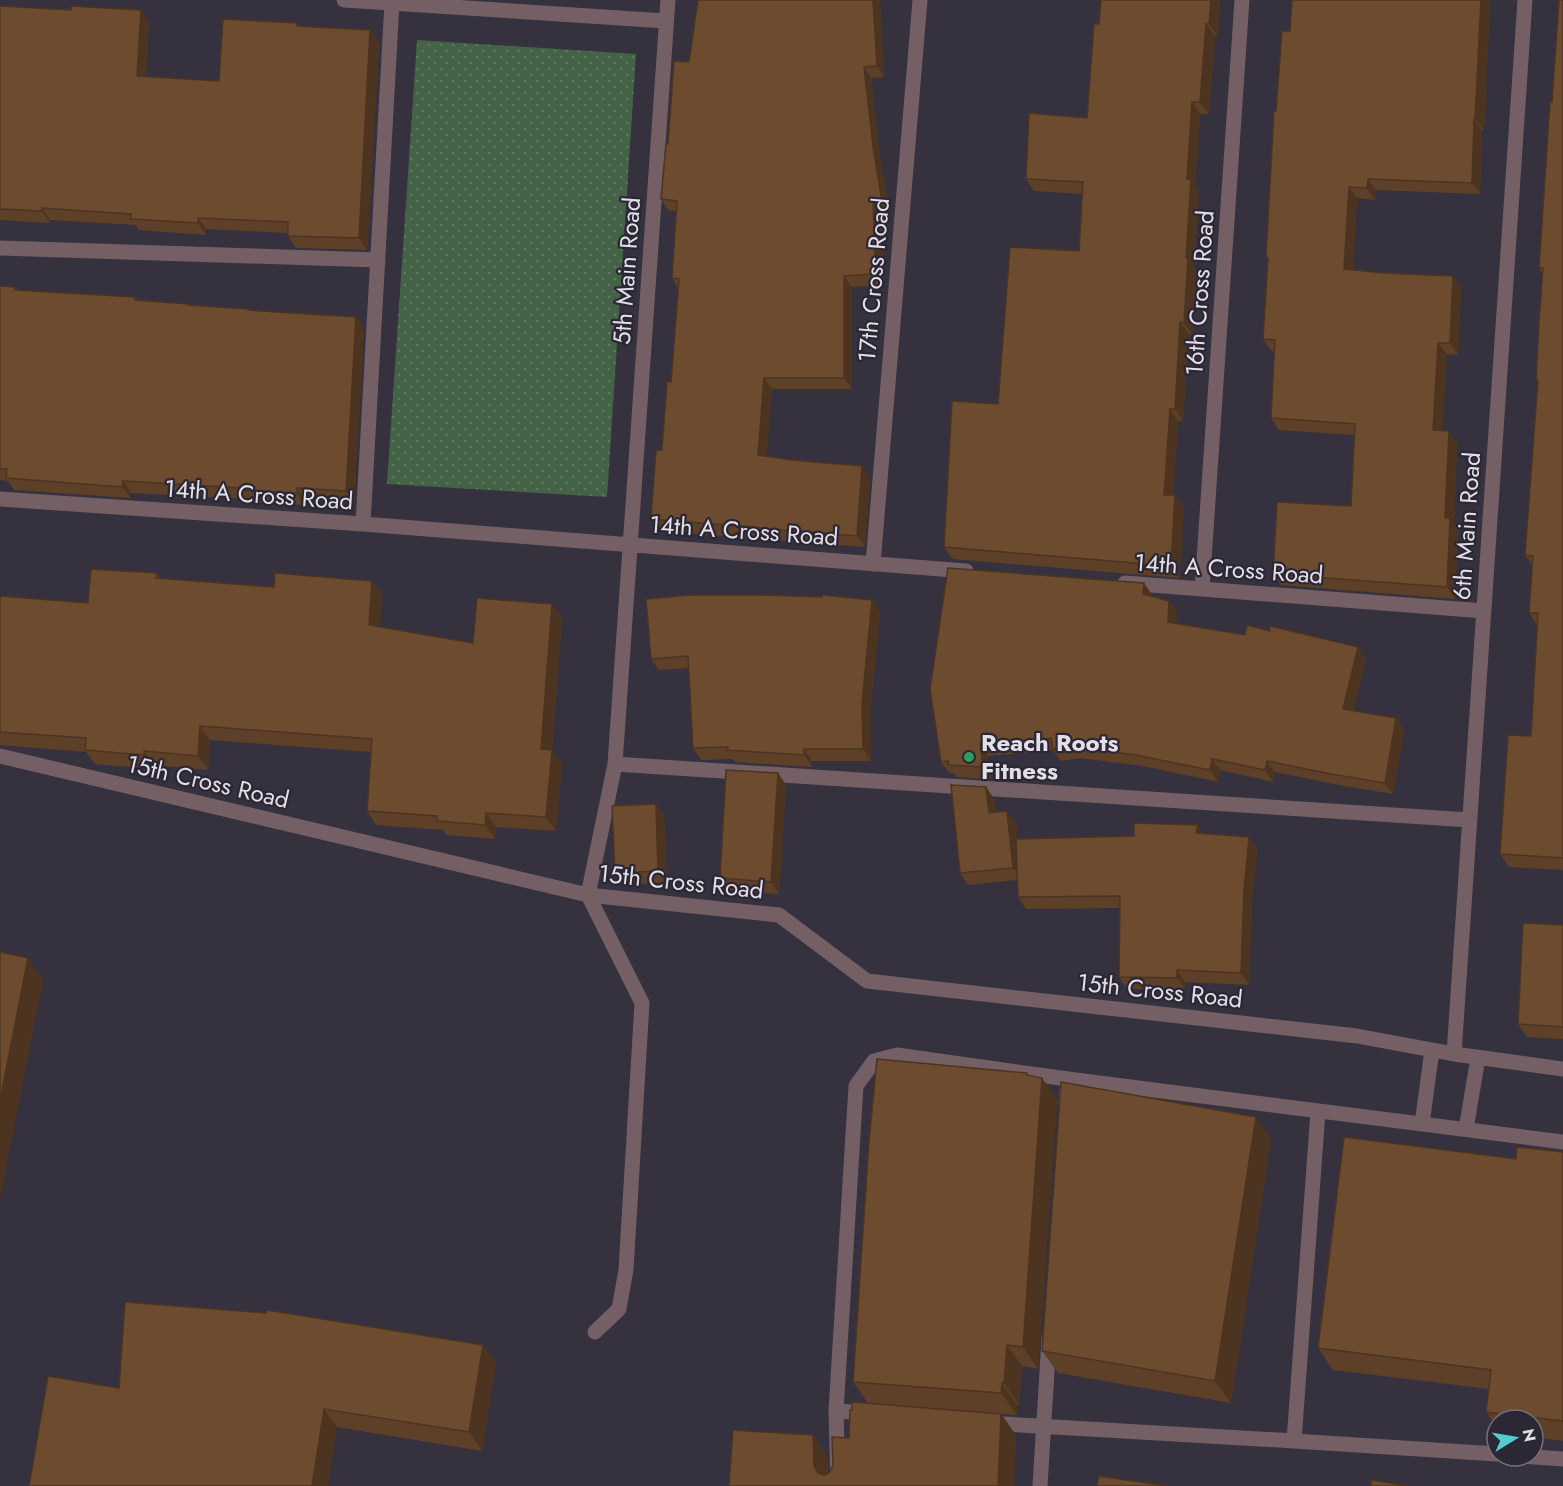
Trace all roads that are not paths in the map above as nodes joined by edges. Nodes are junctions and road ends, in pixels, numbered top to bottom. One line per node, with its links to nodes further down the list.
1 (344, 0): 6 (street)
2 (668, 0): 7 (street, 5th Main Road)
3 (920, 0): 13 (street, 17th Cross Road)
4 (1242, 0): 16 (street, 16th Cross Road)
5 (1526, 0): 17 (street, 6th Main Road)
6 (392, 3): 7 (street); 9 (street)
7 (666, 21): 12 (street, 5th Main Road)
8 (0, 248): 9 (street)
9 (378, 260): 11 (street)
10 (0, 499): 11 (street, 14th A Cross Road)
11 (363, 524): 12 (street, 14th A Cross Road)
12 (631, 545): 13 (street, 14th A Cross Road); 19 (street, 5th Main Road)
13 (873, 564): 14 (street, 14th A Cross Road)
14 (979, 572)
15 (1108, 582): 16 (street, 14th A Cross Road)
16 (1202, 589): 17 (street, 14th A Cross Road)
17 (1484, 611): 20 (street, 6th Main Road)
18 (0, 756): 21 (street, 15th Cross Road)
19 (615, 764): 20 (street); 21 (street, 5th Main Road)
20 (1470, 820): 23 (street, 6th Main Road)
21 (588, 895): 22 (street, 15th Cross Road); 33 (street)
22 (1432, 1050): 23 (street, 15th Cross Road); 29 (street)
23 (1454, 1054): 24 (street, 15th Cross Road)
24 (1478, 1058): 25 (street, 15th Cross Road); 30 (street)
25 (1563, 1069)
26 (1068, 1079): 27 (street); 28 (street); 34 (street)
27 (1318, 1111): 29 (street); 38 (street)
28 (1065, 1114)
29 (1422, 1124): 30 (street)
30 (1466, 1130): 31 (street)
31 (1563, 1142)
32 (1050, 1322): 37 (street)
33 (595, 1332)
34 (836, 1411): 35 (street); 42 (street)
35 (882, 1414)
36 (974, 1422): 37 (street)
37 (1043, 1427): 38 (street); 43 (street)
38 (1294, 1441): 39 (street)
39 (1485, 1453)
40 (1545, 1458): 41 (street)
41 (1563, 1459)
42 (838, 1486)
43 (1040, 1486)

